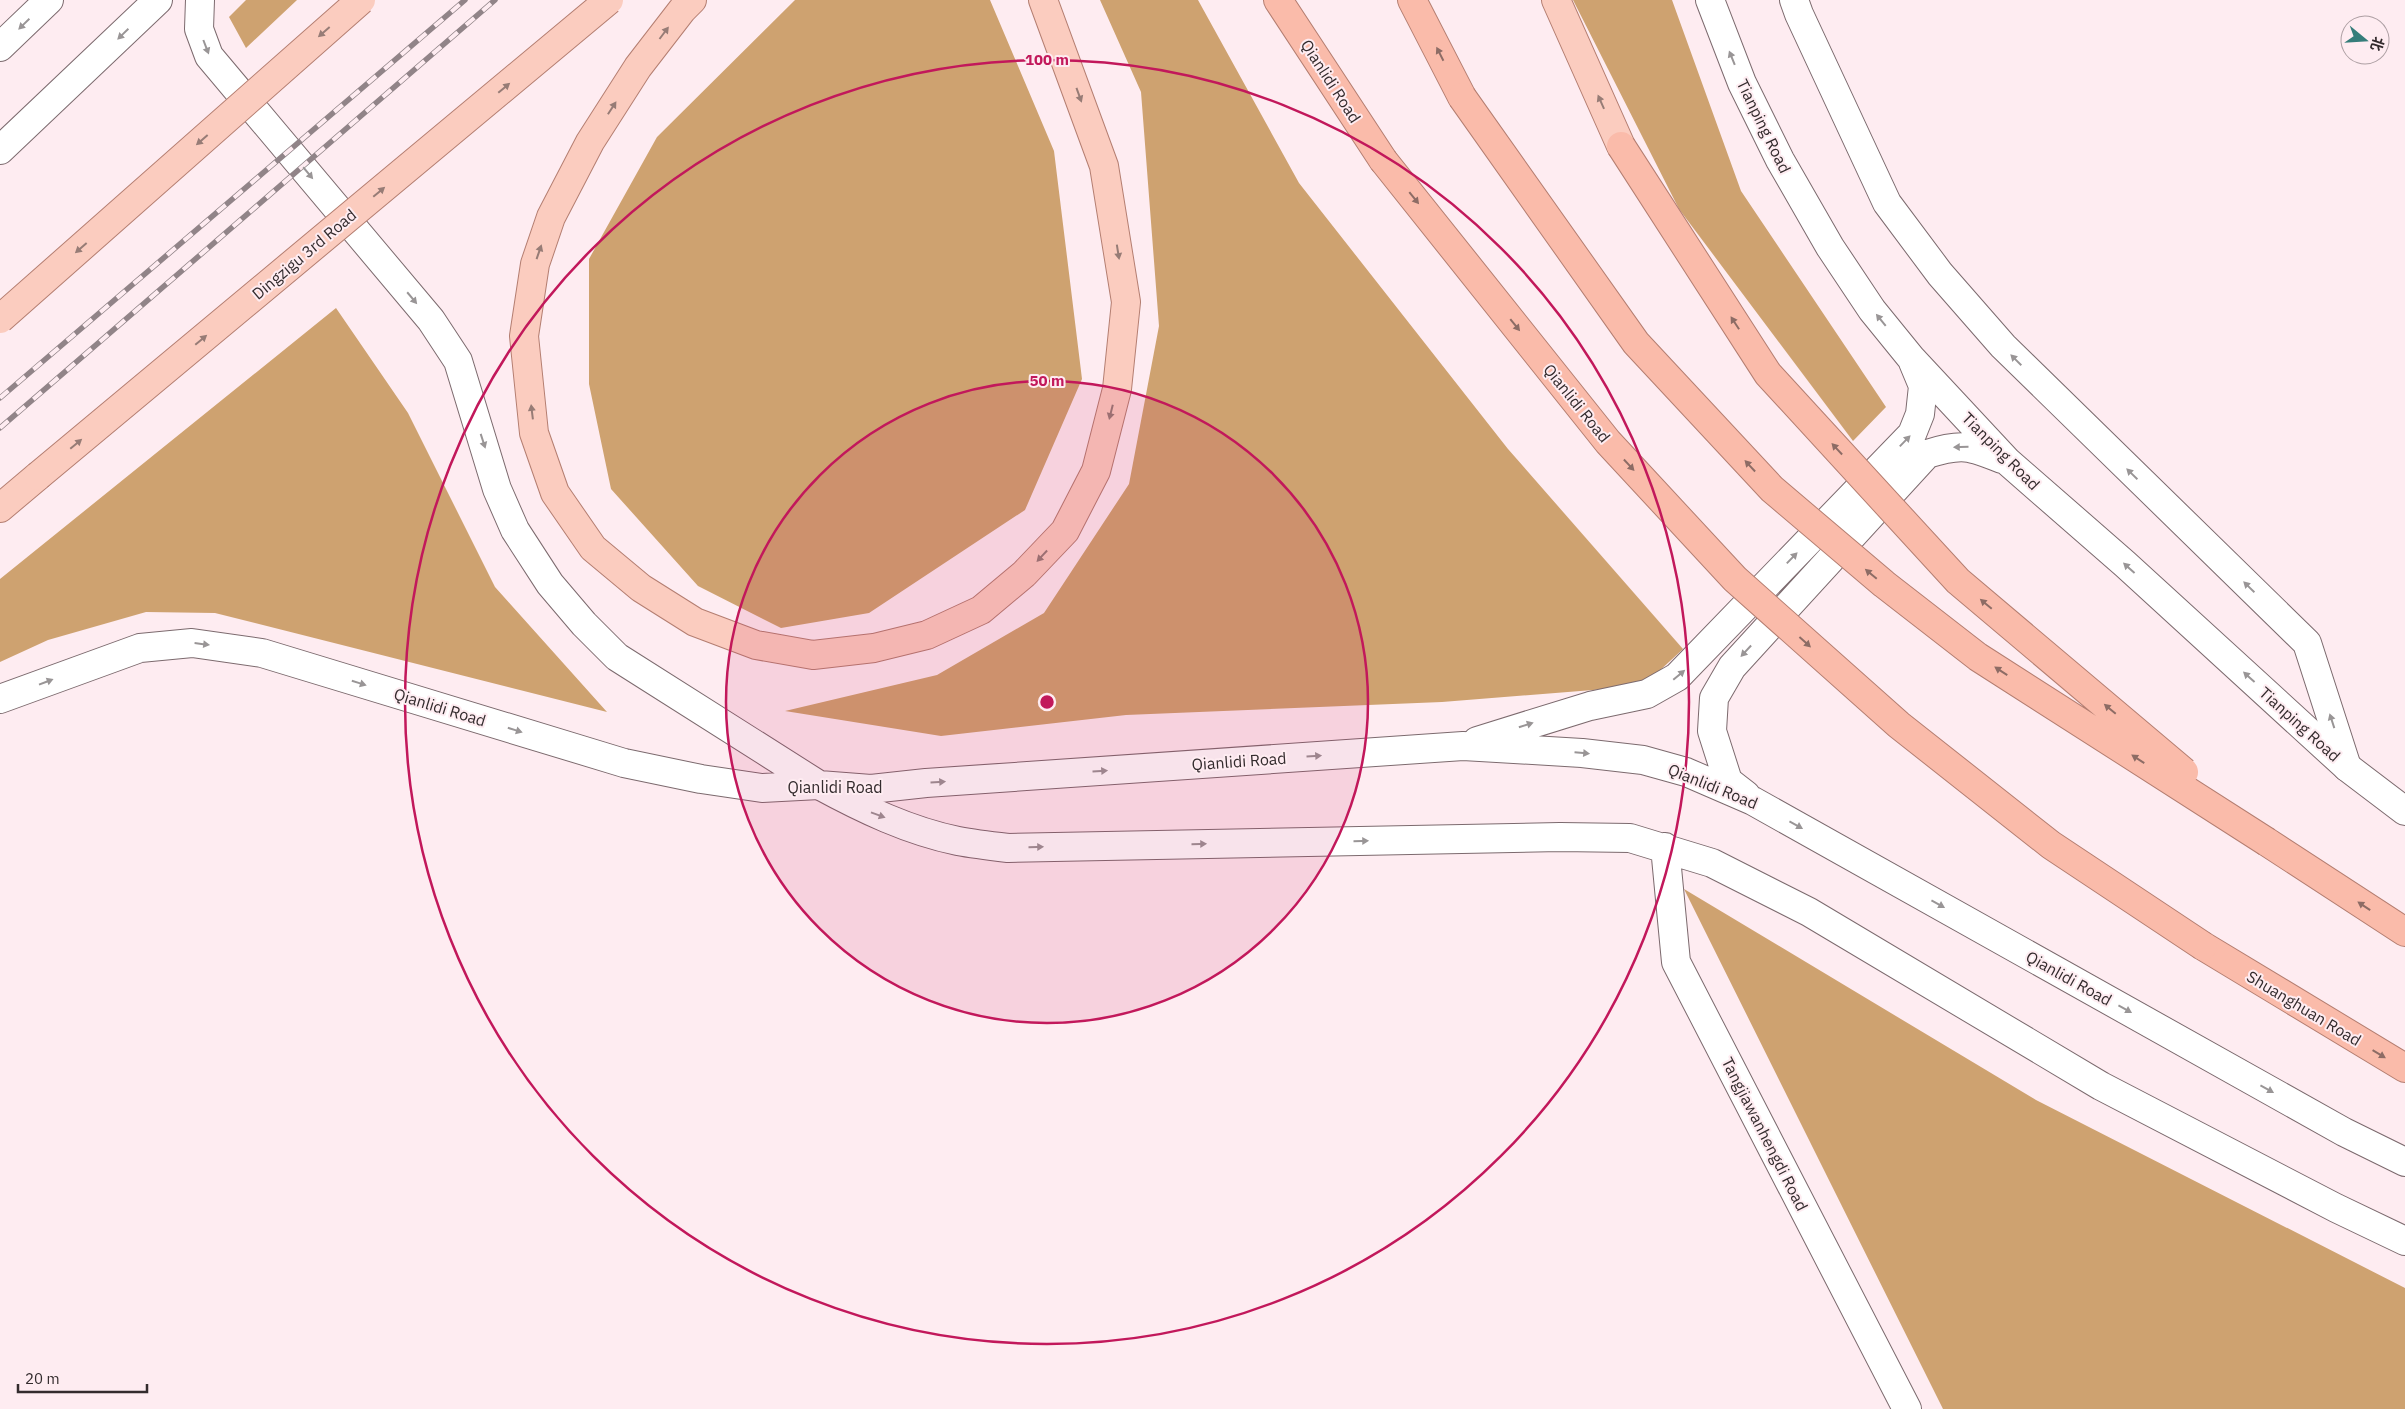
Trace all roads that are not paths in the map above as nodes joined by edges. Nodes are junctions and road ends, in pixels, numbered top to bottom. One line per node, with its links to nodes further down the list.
1 (49, 0): 13 (street, one-way to 13)
2 (158, 0): 15 (street, one-way to 15)
3 (200, 0): 23 (street, one-way to 23)
4 (361, 0): 16 (main road, one-way to 16, bridge)
5 (609, 0): 19 (main road, Dingzigu 3rd Road, one-way to 5, bridge)
6 (692, 0): 7 (main road, one-way to 6)
7 (1043, 0)
8 (1278, 0): 29 (highway, Qianlidi Road, one-way to 29, bridge)
9 (1412, 0): 26 (highway, one-way to 9, bridge)
10 (1556, 0): 14 (main road, one-way to 10)
11 (1710, 0): 17 (street, Tianping Road, one-way to 11)
12 (1794, 0): 22 (street, one-way to 12)
13 (0, 47)
14 (1621, 146): 26 (highway, one-way to 14, bridge)
15 (0, 150)
16 (0, 319)
17 (1912, 358): 18 (street, Tianping Road); 21 (street, one-way to 17)
18 (2007, 461): 22 (street, Tianping Road, one-way to 18); 24 (street, one-way to 24)
19 (0, 508)
20 (0, 699): 23 (street, Qianlidi Road, one-way to 23)
21 (1464, 746): 23 (street, Qianlidi Road, one-way to 21); 24 (street, Qianlidi Road, one-way to 24)
22 (2347, 767): 25 (street, Tianping Road)
23 (819, 785): 27 (street, one-way to 27)
24 (1753, 801): 31 (street, Qianlidi Road, one-way to 31)
25 (2405, 811)
26 (2267, 842): 28 (highway, one-way to 26)
27 (1665, 847): 32 (street); 33 (street, Tangjiawanhengdi Road)
28 (2405, 932)
29 (2203, 946): 30 (highway, Shuanghuan Road, one-way to 30)
30 (2405, 1068)
31 (2405, 1162)
32 (2405, 1241)
33 (1907, 1409)

